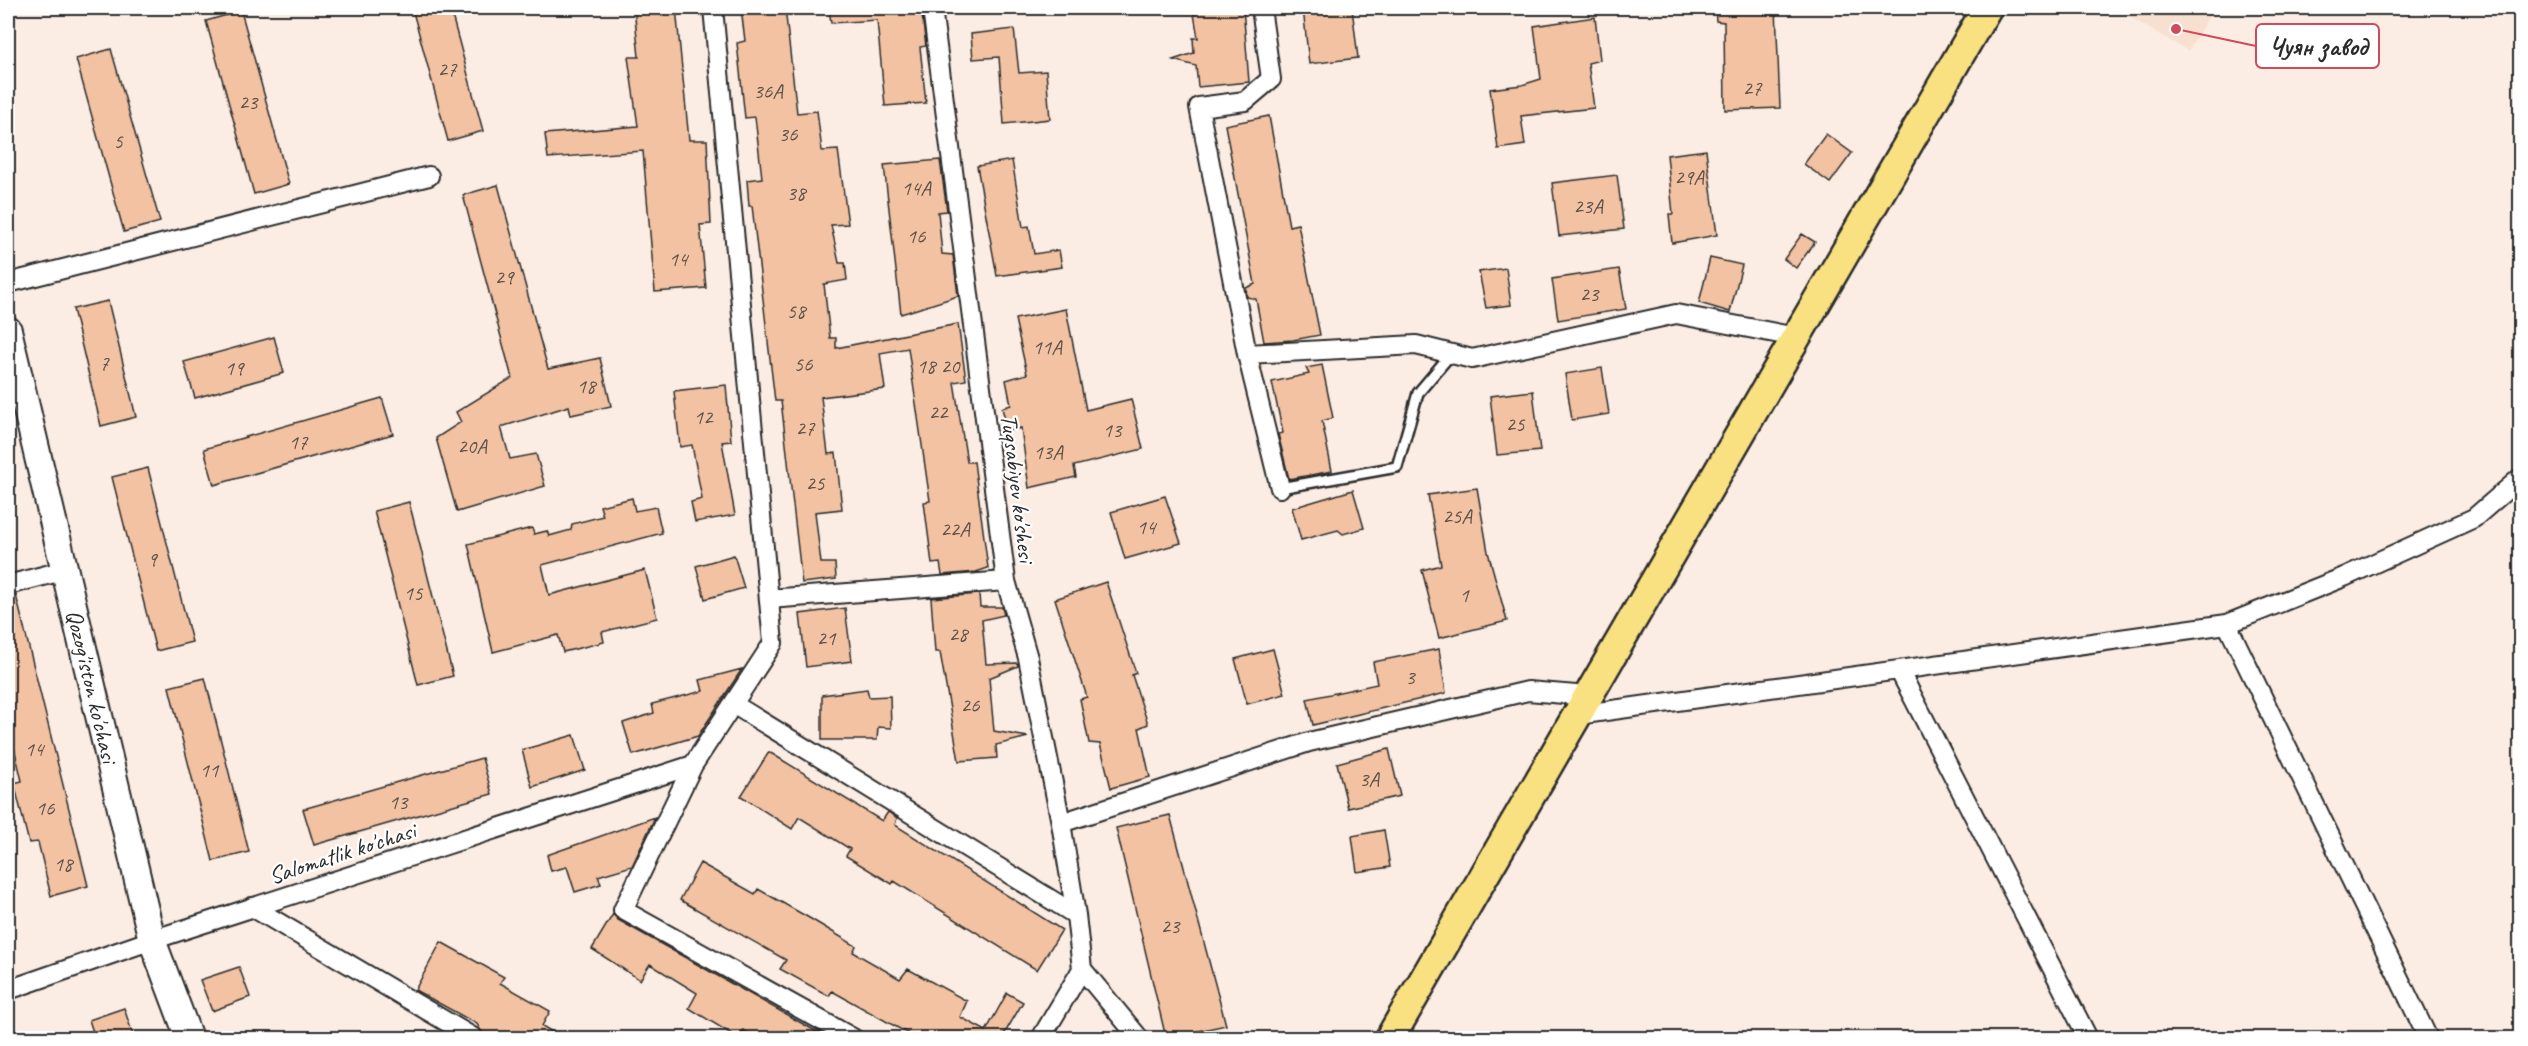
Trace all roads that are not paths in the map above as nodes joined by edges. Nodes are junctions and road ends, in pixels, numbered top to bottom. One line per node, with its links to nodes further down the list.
1 (713, 8): 16 (street)
2 (932, 8): 14 (street, Tuqsabiyev ko'shesi)
3 (1261, 8): 9 (street)
4 (1987, 8): 8 (main road)
5 (429, 176): 6 (street)
6 (8, 283)
7 (8, 330): 13 (street, Qozog'iston ko'chasi)
8 (1796, 337): 10 (street); 20 (main road)
9 (1247, 354): 10 (street); 12 (street)
10 (1451, 354): 12 (lane)
11 (2520, 478): 17 (street)
12 (1280, 488)
13 (66, 570): 15 (street); 25 (street, Qozog'iston ko'chasi)
14 (1006, 581): 16 (street); 22 (street, Tuqsabiyev ko'shesi)
15 (8, 585)
16 (769, 599): 19 (street)
17 (2227, 624): 18 (street); 35 (street)
18 (1899, 670): 20 (street); 34 (street)
19 (733, 704): 21 (street); 24 (street)
20 (1582, 706): 22 (street); 33 (main road)
21 (693, 765): 23 (street, Salomatlik ko'chasi); 30 (street)
22 (1061, 823): 24 (street, Tuqsabiyev ko'shesi)
23 (252, 907): 25 (street, Salomatlik ko'chasi); 29 (street)
24 (1077, 915): 26 (street, Tuqsabiyev ko'shesi)
25 (152, 940): 27 (street, Salomatlik ko'chasi); 28 (street, Qozog'iston ko'chasi)
26 (1082, 969): 31 (street); 32 (street)
27 (8, 990)
28 (189, 1038)
29 (474, 1038)
30 (853, 1038)
31 (1041, 1038)
32 (1139, 1038)
33 (1390, 1038)
34 (2088, 1038)
35 (2428, 1038)

